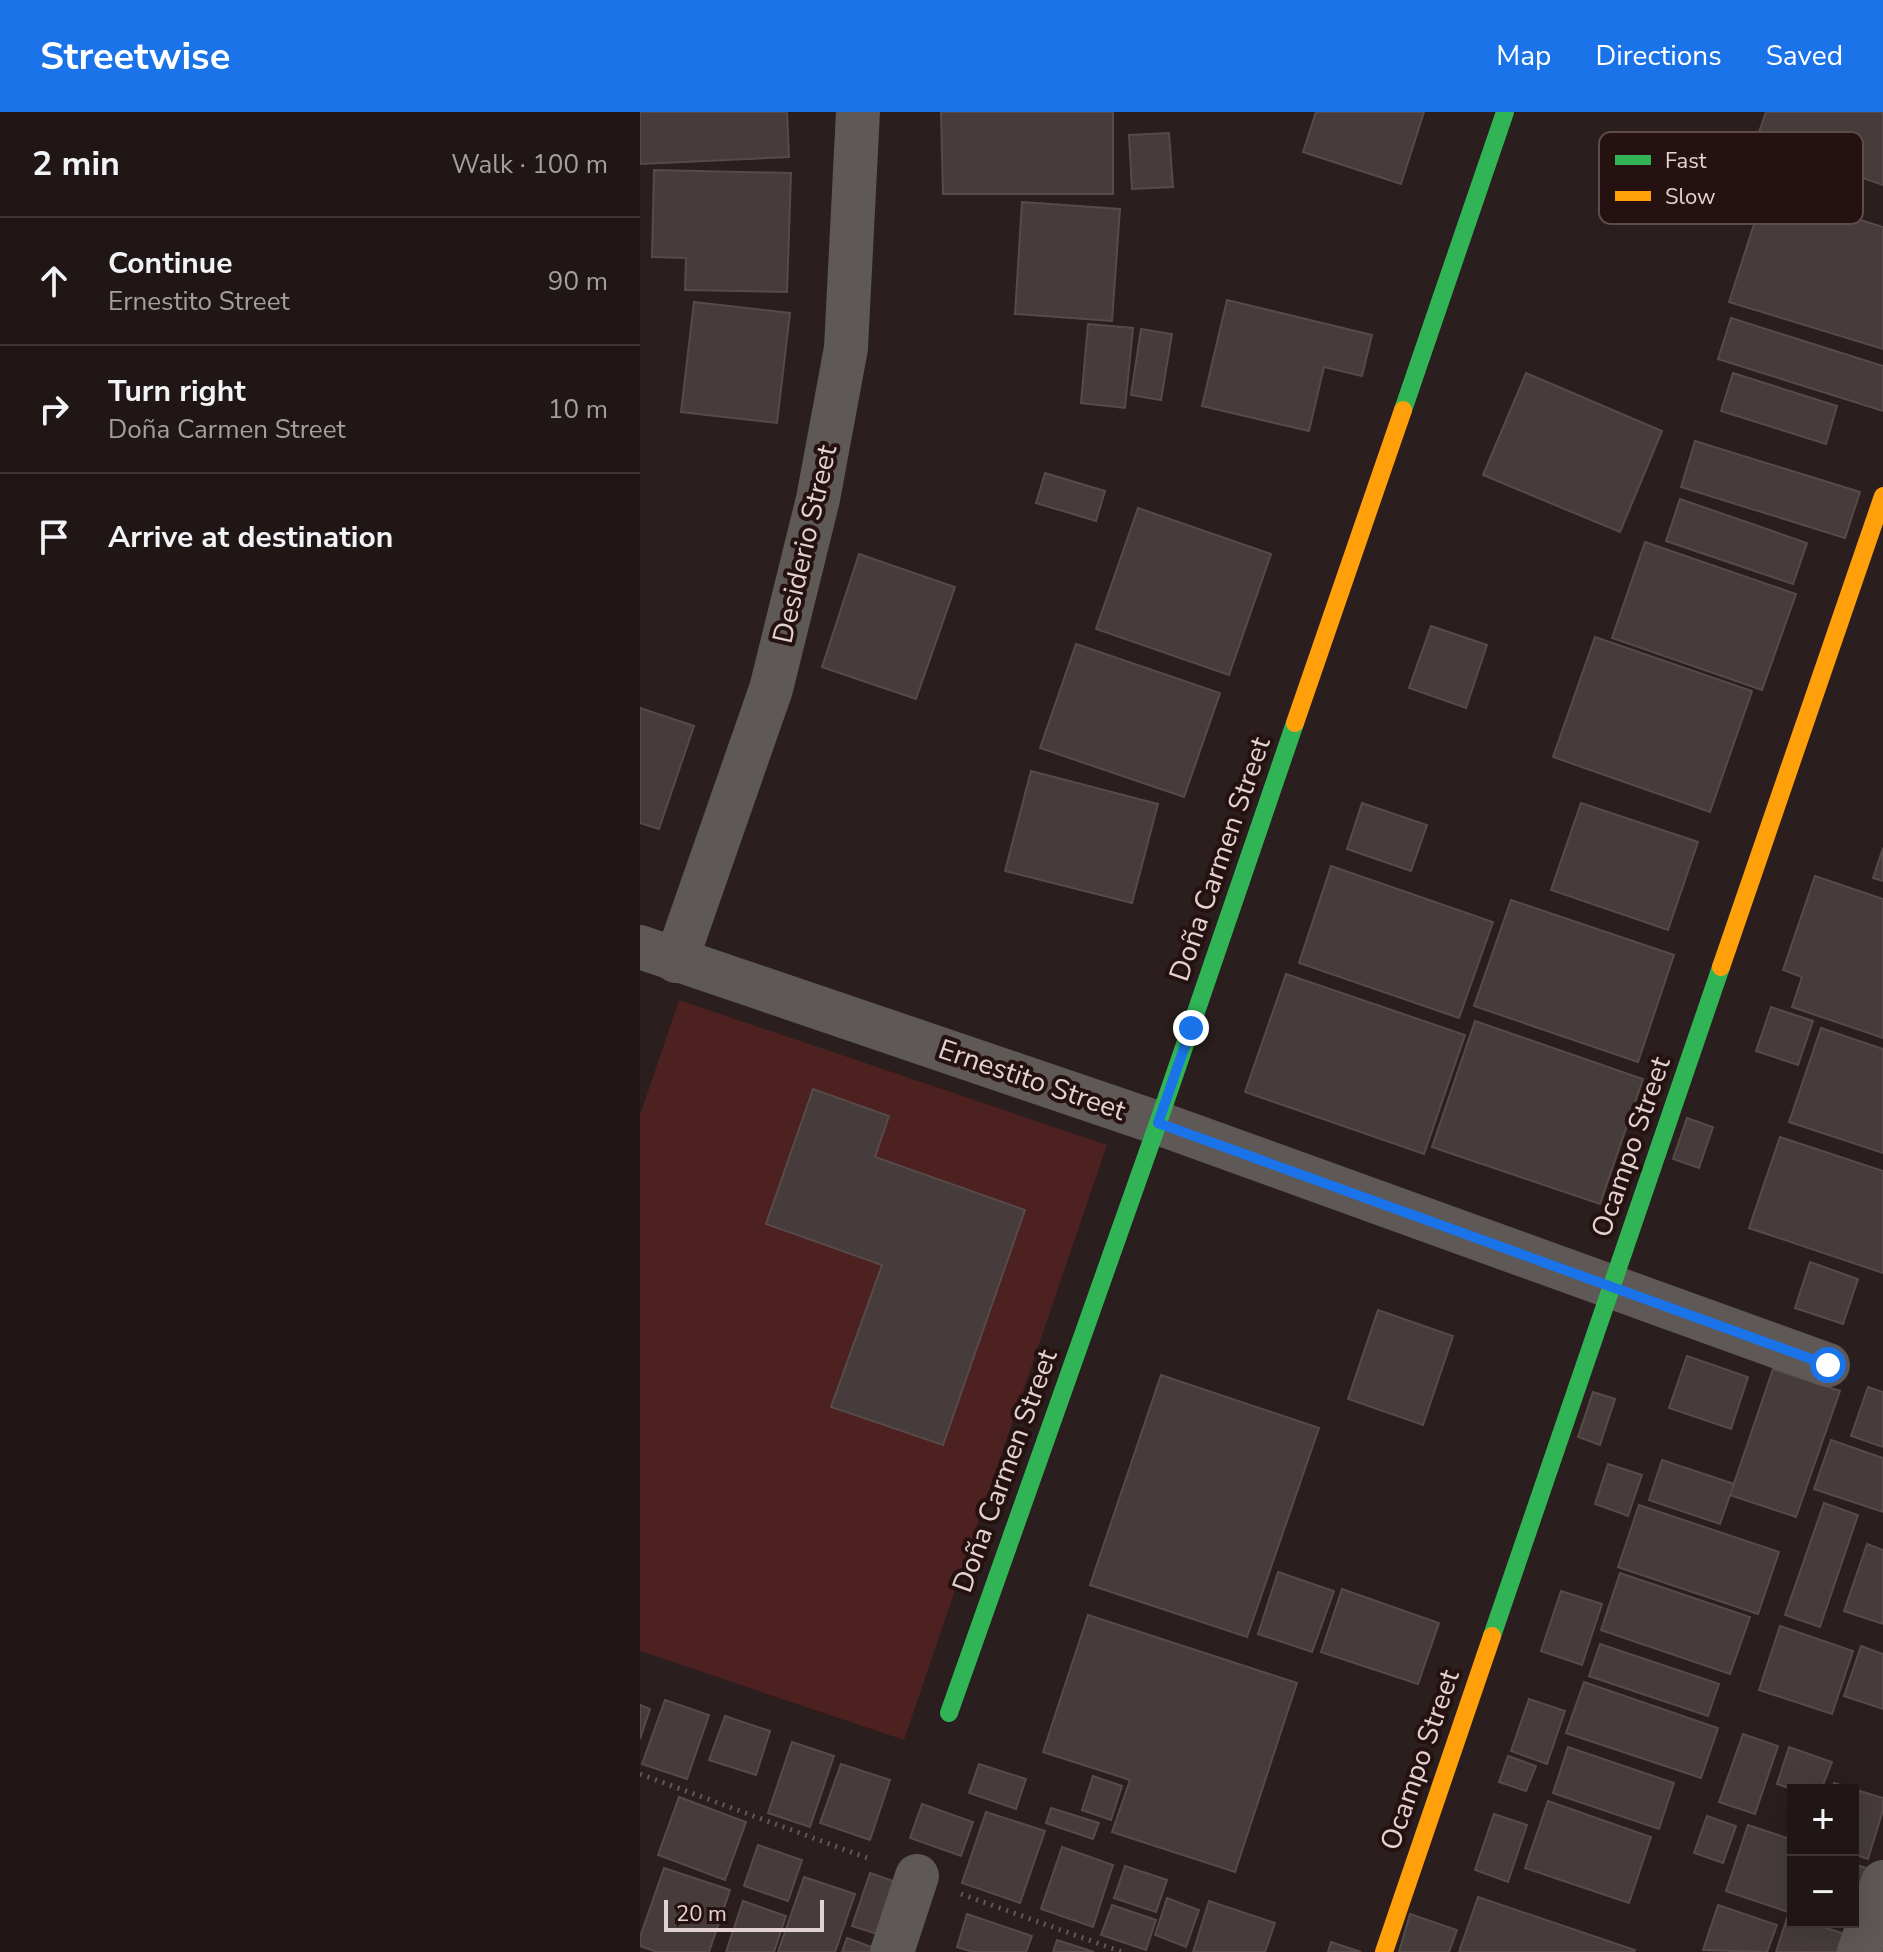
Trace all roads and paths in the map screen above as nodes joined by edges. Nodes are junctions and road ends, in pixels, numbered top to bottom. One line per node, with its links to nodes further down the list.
1 (858, 112): 4 (street, Desiderio Street)
2 (1505, 112): 5 (street, Doña Carmen Street)
3 (1883, 496): 6 (street, Ocampo Street)
4 (658, 954): 5 (street, Ernestito Street)
5 (1158, 1123): 6 (street, Ernestito Street); 8 (street, Doña Carmen Street)
6 (1614, 1286): 7 (street, Ernestito Street); 14 (street, Ocampo Street)
7 (1828, 1365)
8 (949, 1713)
9 (640, 1774): 10 (path)
10 (917, 1876): 12 (street); 13 (path)
11 (1883, 1882): 15 (street)
12 (892, 1952)
13 (1122, 1952)
14 (1384, 1952)
15 (1859, 1952)

